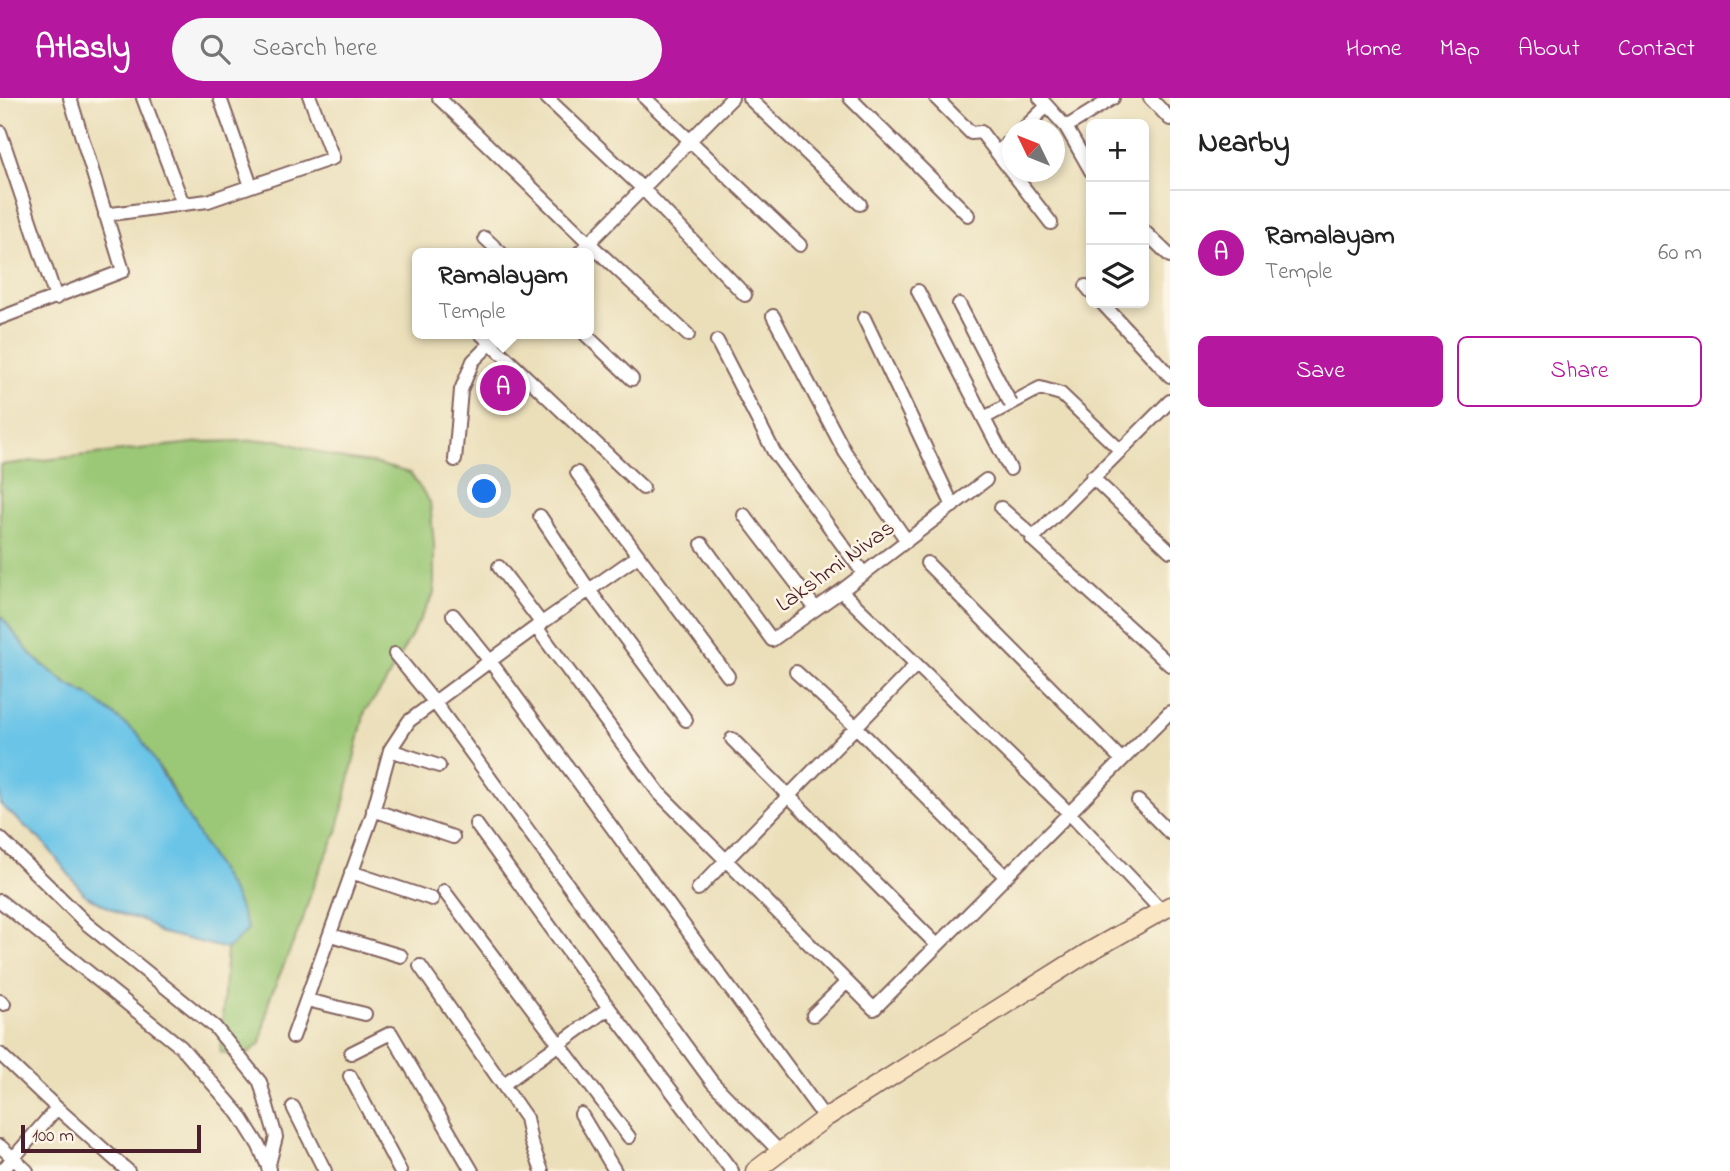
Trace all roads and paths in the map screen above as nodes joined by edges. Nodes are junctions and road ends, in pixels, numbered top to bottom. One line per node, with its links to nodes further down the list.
1 (69, 98): 27 (street)
2 (143, 98): 25 (street)
3 (220, 98): 23 (street)
4 (310, 98): 23 (street)
5 (547, 98): 24 (street)
6 (645, 98): 19 (street)
7 (733, 98): 19 (street)
8 (749, 98): 26 (street)
9 (850, 98): 28 (street)
10 (936, 98): 21 (street)
11 (1113, 98): 17 (street)
12 (1150, 98): 16 (street)
13 (442, 99): 32 (street)
14 (1044, 102): 15 (street); 17 (street)
15 (1031, 119)
16 (1170, 120)
17 (1066, 127): 22 (street)
18 (0, 132): 39 (street)
19 (691, 140): 24 (street); 33 (street)
20 (1002, 149): 21 (street)
21 (997, 153): 29 (street)
22 (1086, 162)
23 (251, 186): 25 (street)
24 (643, 189): 32 (street); 38 (street)
25 (183, 204): 27 (street)
26 (860, 204)
27 (105, 215): 39 (street)
28 (968, 215)
29 (1051, 223)
30 (1149, 236): 36 (street)
31 (485, 239): 34 (street)
32 (589, 243): 35 (street); 45 (street)
33 (800, 245)
34 (495, 248)
35 (584, 248)
36 (1170, 256)
37 (918, 291): 54 (street)
38 (745, 295)
39 (56, 298): 43 (street)
40 (959, 304): 52 (street)
41 (1107, 308): 50 (street)
42 (773, 316): 67 (street)
43 (0, 318)
44 (864, 318): 62 (street)
45 (688, 335)
46 (489, 339): 56 (street)
47 (492, 339): 61 (street)
48 (590, 339): 51 (street)
49 (717, 341): 73 (street)
50 (1170, 376)
51 (632, 379)
52 (1008, 400)
53 (1170, 401): 55 (street)
54 (984, 418): 55 (street); 57 (street)
55 (1120, 450): 59 (street)
56 (455, 460)
57 (1010, 468)
58 (577, 473): 70 (street)
59 (1092, 477): 66 (street); 69 (street)
60 (986, 480): 62 (street, Lakshmi Nivas)
61 (643, 488)
62 (953, 506): 67 (street, Lakshmi Nivas)
63 (1001, 508): 66 (street)
64 (744, 515): 76 (street)
65 (540, 516): 74 (street)
66 (1034, 537): 82 (street)
67 (907, 541): 73 (street, Lakshmi Nivas)
68 (702, 544): 76 (street, Lakshmi Nivas)
69 (1170, 551)
70 (638, 556): 74 (street); 84 (street)
71 (927, 563): 91 (street)
72 (499, 567): 78 (street)
73 (864, 574): 75 (street, Lakshmi Nivas)
74 (589, 590): 78 (street); 87 (street)
75 (841, 591): 76 (street, Lakshmi Nivas); 81 (street)
76 (816, 608)
77 (453, 615): 80 (street)
78 (539, 625): 80 (street); 101 (street)
79 (395, 654): 85 (street)
80 (490, 661): 85 (street); 127 (street)
81 (916, 665): 88 (street); 96 (street)
82 (1170, 665)
83 (796, 672): 88 (street)
84 (728, 676)
85 (435, 703): 90 (street); 130 (street)
86 (1170, 712): 91 (street)
87 (686, 720)
88 (856, 727): 93 (street); 103 (street)
89 (732, 739): 93 (street)
90 (390, 750): 92 (street); 95 (street)
91 (1122, 760): 96 (street)
92 (439, 766)
93 (789, 796): 101 (street); 110 (street)
94 (1138, 801): 98 (street)
95 (373, 810): 99 (street); 102 (street)
96 (1069, 813): 103 (street); 108 (street)
97 (476, 824): 115 (street)
98 (1170, 833)
99 (453, 837)
100 (0, 838): 132 (street)
101 (726, 861): 104 (street); 113 (street)
102 (351, 872): 106 (street); 109 (street)
103 (1006, 877): 110 (street)
104 (698, 889)
105 (444, 891): 119 (street)
106 (432, 898)
107 (0, 901): 132 (street)
108 (1165, 908): 127 (street)
109 (331, 935): 111 (street); 114 (street)
110 (937, 945): 113 (street)
111 (401, 956)
112 (420, 966): 123 (street)
113 (846, 982): 117 (street)
114 (307, 1000): 116 (street); 118 (street)
115 (609, 1008): 119 (street); 141 (street)
116 (365, 1014)
117 (813, 1015)
118 (293, 1037)
119 (560, 1045): 123 (street); 128 (street)
120 (351, 1053): 138 (street)
121 (0, 1054): 124 (street)
122 (350, 1076): 137 (street)
123 (504, 1084): 139 (street)
124 (57, 1108): 131 (street); 135 (street)
125 (293, 1108): 136 (street)
126 (581, 1114): 140 (street)
127 (825, 1118): 130 (street)
128 (629, 1137)
129 (0, 1146): 131 (street)
130 (779, 1151): 142 (street)
131 (13, 1158): 133 (street); 134 (street)
132 (269, 1170)
133 (2, 1171)
134 (27, 1171)
135 (128, 1171)
136 (325, 1171)
137 (400, 1171)
138 (472, 1171)
139 (542, 1171)
140 (615, 1171)
141 (732, 1171)
142 (755, 1171)

